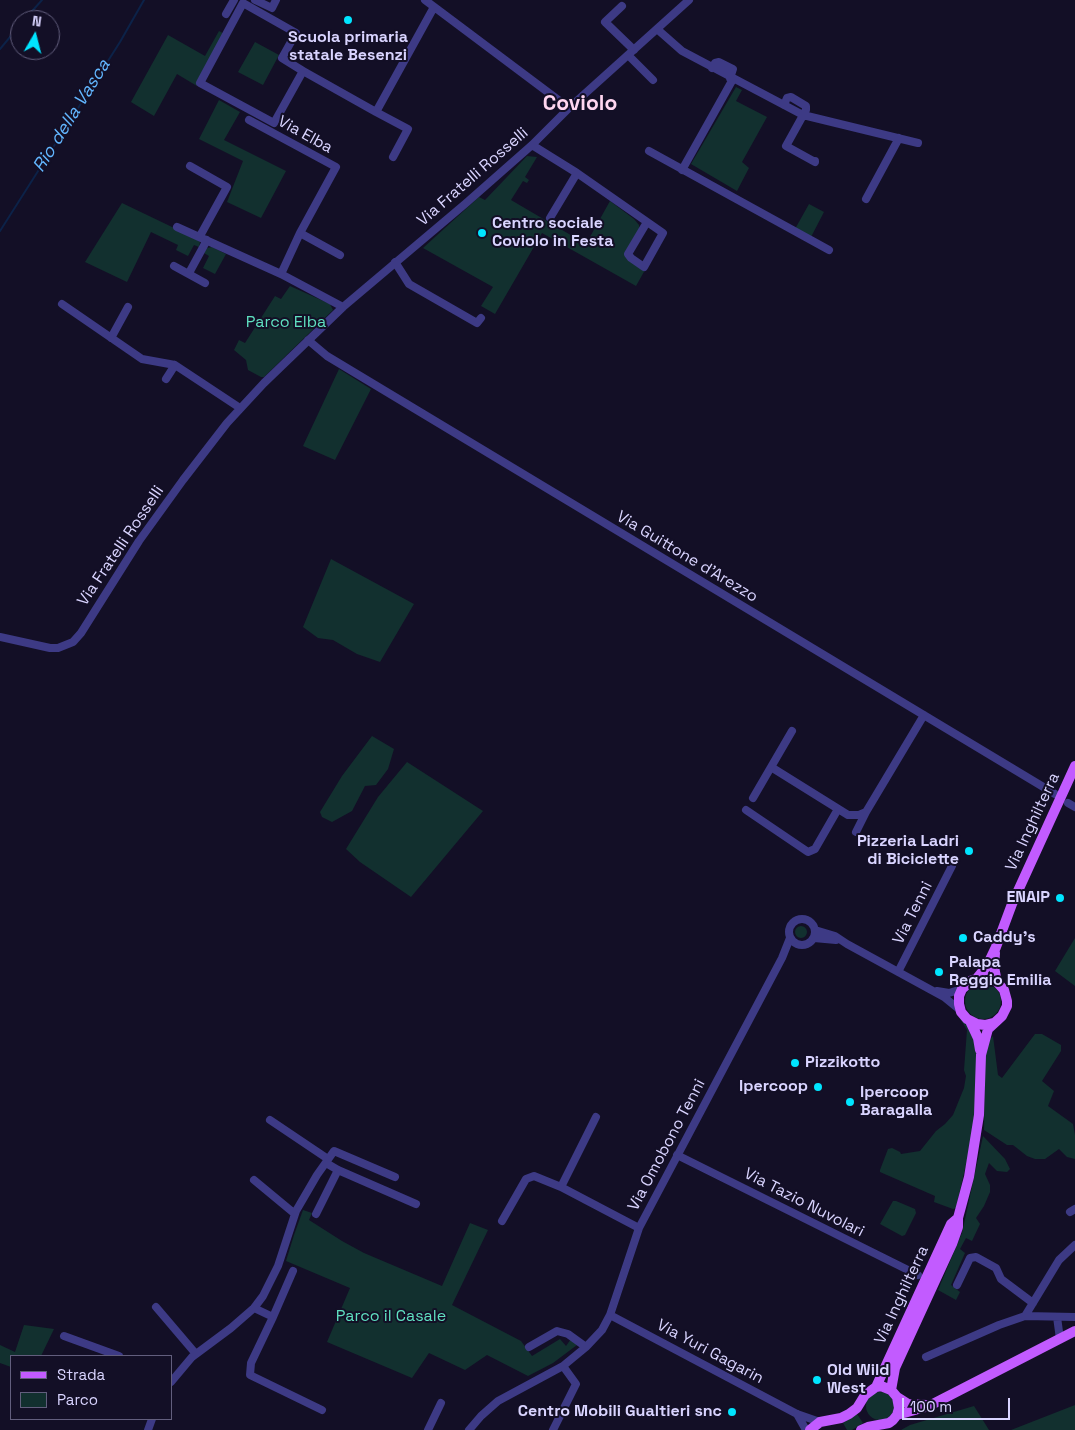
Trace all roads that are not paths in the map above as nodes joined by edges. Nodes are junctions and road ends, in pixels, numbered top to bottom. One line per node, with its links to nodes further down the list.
1 (234, 0): 8 (street)
2 (255, 0): 3 (street)
3 (276, 0)
4 (425, 0): 7 (street)
5 (689, 0): 9 (street, Via Fratelli Rosselli)
6 (622, 6): 10 (street)
7 (434, 7): 14 (street); 15 (street)
8 (226, 14)
9 (657, 30): 10 (street, Via Fratelli Rosselli); 12 (street)
10 (631, 52): 13 (street); 14 (street, Via Fratelli Rosselli)
11 (302, 71): 11 (street); 15 (street)
12 (732, 79): 16 (street); 25 (street)
13 (653, 80)
14 (568, 108): 20 (street, Via Fratelli Rosselli)
15 (376, 112): 22 (street)
16 (803, 115): 18 (street); 23 (street)
17 (249, 120): 31 (street, Via Elba)
18 (899, 138): 19 (street); 27 (street)
19 (918, 143)
20 (532, 145): 26 (street); 35 (street, Via Fratelli Rosselli)
21 (649, 150): 25 (street)
22 (393, 157)
23 (815, 161)
24 (190, 166): 32 (street)
25 (682, 170): 33 (street)
26 (577, 173): 28 (street); 29 (street)
27 (866, 199)
28 (550, 218)
29 (647, 222): 29 (street)
30 (177, 227): 32 (street)
31 (300, 233): 34 (street); 38 (street, Via Elba)
32 (204, 238): 37 (street); 38 (street)
33 (829, 250)
34 (340, 255)
35 (395, 262): 42 (street, Via Fratelli Rosselli); 43 (street)
36 (174, 266): 37 (street)
37 (189, 273): 39 (street)
38 (280, 274): 42 (street)
39 (205, 283)
40 (62, 304): 44 (street)
41 (128, 307): 44 (street)
42 (343, 307): 45 (street, Via Fratelli Rosselli)
43 (481, 318)
44 (111, 338): 46 (street)
45 (308, 340): 48 (street, Via Fratelli Rosselli); 50 (street, Via Guittone d'Arezzo)
46 (174, 365): 47 (street); 48 (street)
47 (166, 379)
48 (240, 408): 49 (street, Via Fratelli Rosselli)
49 (0, 637)
50 (924, 715): 54 (street, Via Guittone d'Arezzo); 58 (street)
51 (792, 731): 53 (street)
52 (1075, 766): 64 (main road, Via Inghilterra)
53 (771, 767): 55 (street); 56 (street)
54 (1055, 794)
55 (752, 798)
56 (838, 809): 57 (street); 58 (street)
57 (746, 810)
58 (866, 812): 59 (street)
59 (856, 832)
60 (952, 866): 66 (street, Via Tenni)
61 (814, 934): 62 (street, Via Omobono Tenni); 63 (street, Via Omobono Tenni); 66 (street, Via Omobono Tenni)
62 (790, 938): 63 (street); 65 (street, Via Omobono Tenni)
63 (798, 945): 65 (street, Via Omobono Tenni)
64 (996, 947): 67 (main road, Via Inghilterra); 68 (main road, Via Inghilterra)
65 (782, 958): 77 (street, Via Omobono Tenni)
66 (898, 972): 69 (street, Via Omobono Tenni)
67 (978, 978): 68 (main road); 70 (main road, Via Inghilterra)
68 (997, 982): 73 (main road, Via Inghilterra)
69 (930, 989): 70 (street, Via Omobono Tenni); 71 (street, Via Omobono Tenni)
70 (962, 989): 71 (main road)
71 (962, 1012): 72 (main road, Via Inghilterra)
72 (970, 1021): 73 (main road); 74 (main road, Via Inghilterra)
73 (993, 1023): 74 (main road, Via Inghilterra)
74 (981, 1055): 86 (main road, Via Inghilterra)
75 (596, 1117): 82 (street)
76 (270, 1120): 78 (street)
77 (677, 1155): 88 (street, Via Omobono Tenni); 91 (street, Via Tazio Nuvolari)
78 (327, 1161): 79 (street); 80 (street); 84 (street)
79 (338, 1170): 83 (street); 85 (street)
80 (395, 1177)
81 (254, 1180): 84 (street)
82 (561, 1188): 87 (street); 88 (street)
83 (416, 1204)
84 (295, 1214): 95 (street)
85 (316, 1214)
86 (958, 1218): 111 (main road, Via Inghilterra); 112 (main road, Via Inghilterra)
87 (502, 1221)
88 (639, 1228): 96 (street, Via Omobono Tenni)
89 (1075, 1245): 93 (street)
90 (293, 1271): 98 (street)
91 (918, 1275)
92 (957, 1285): 93 (street)
93 (1033, 1302): 97 (street)
94 (156, 1307): 106 (street)
95 (254, 1308): 98 (street); 106 (street)
96 (610, 1315): 105 (street, Via Omobono Tenni); 116 (street, Via Yuri Gagarin)
97 (1025, 1316): 99 (street); 108 (street)
98 (273, 1317): 115 (street)
99 (1057, 1317): 100 (street); 103 (street)
100 (1075, 1317)
101 (1075, 1331): 103 (main road)
102 (64, 1336): 107 (street)
103 (1060, 1339): 114 (main road)
104 (529, 1347): 105 (street)
105 (586, 1347): 109 (street, Via Omobono Tenni)
106 (196, 1354): 110 (street)
107 (116, 1355)
108 (926, 1357)
109 (562, 1366): 120 (street, Via Omobono Tenni); 121 (street)
110 (172, 1378)
111 (876, 1387): 112 (main road); 117 (main road, Via Inghilterra)
112 (894, 1393): 114 (main road); 118 (main road, Via Inghilterra)
113 (441, 1403): 119 (street)
114 (929, 1406): 118 (main road)
115 (322, 1410)
116 (797, 1414): 117 (street, Via Yuri Gagarin); 122 (street)
117 (820, 1422): 123 (main road)
118 (893, 1422): 124 (main road)
119 (428, 1430)
120 (469, 1430)
121 (553, 1430)
122 (806, 1430)
123 (810, 1430)
124 (861, 1430)

